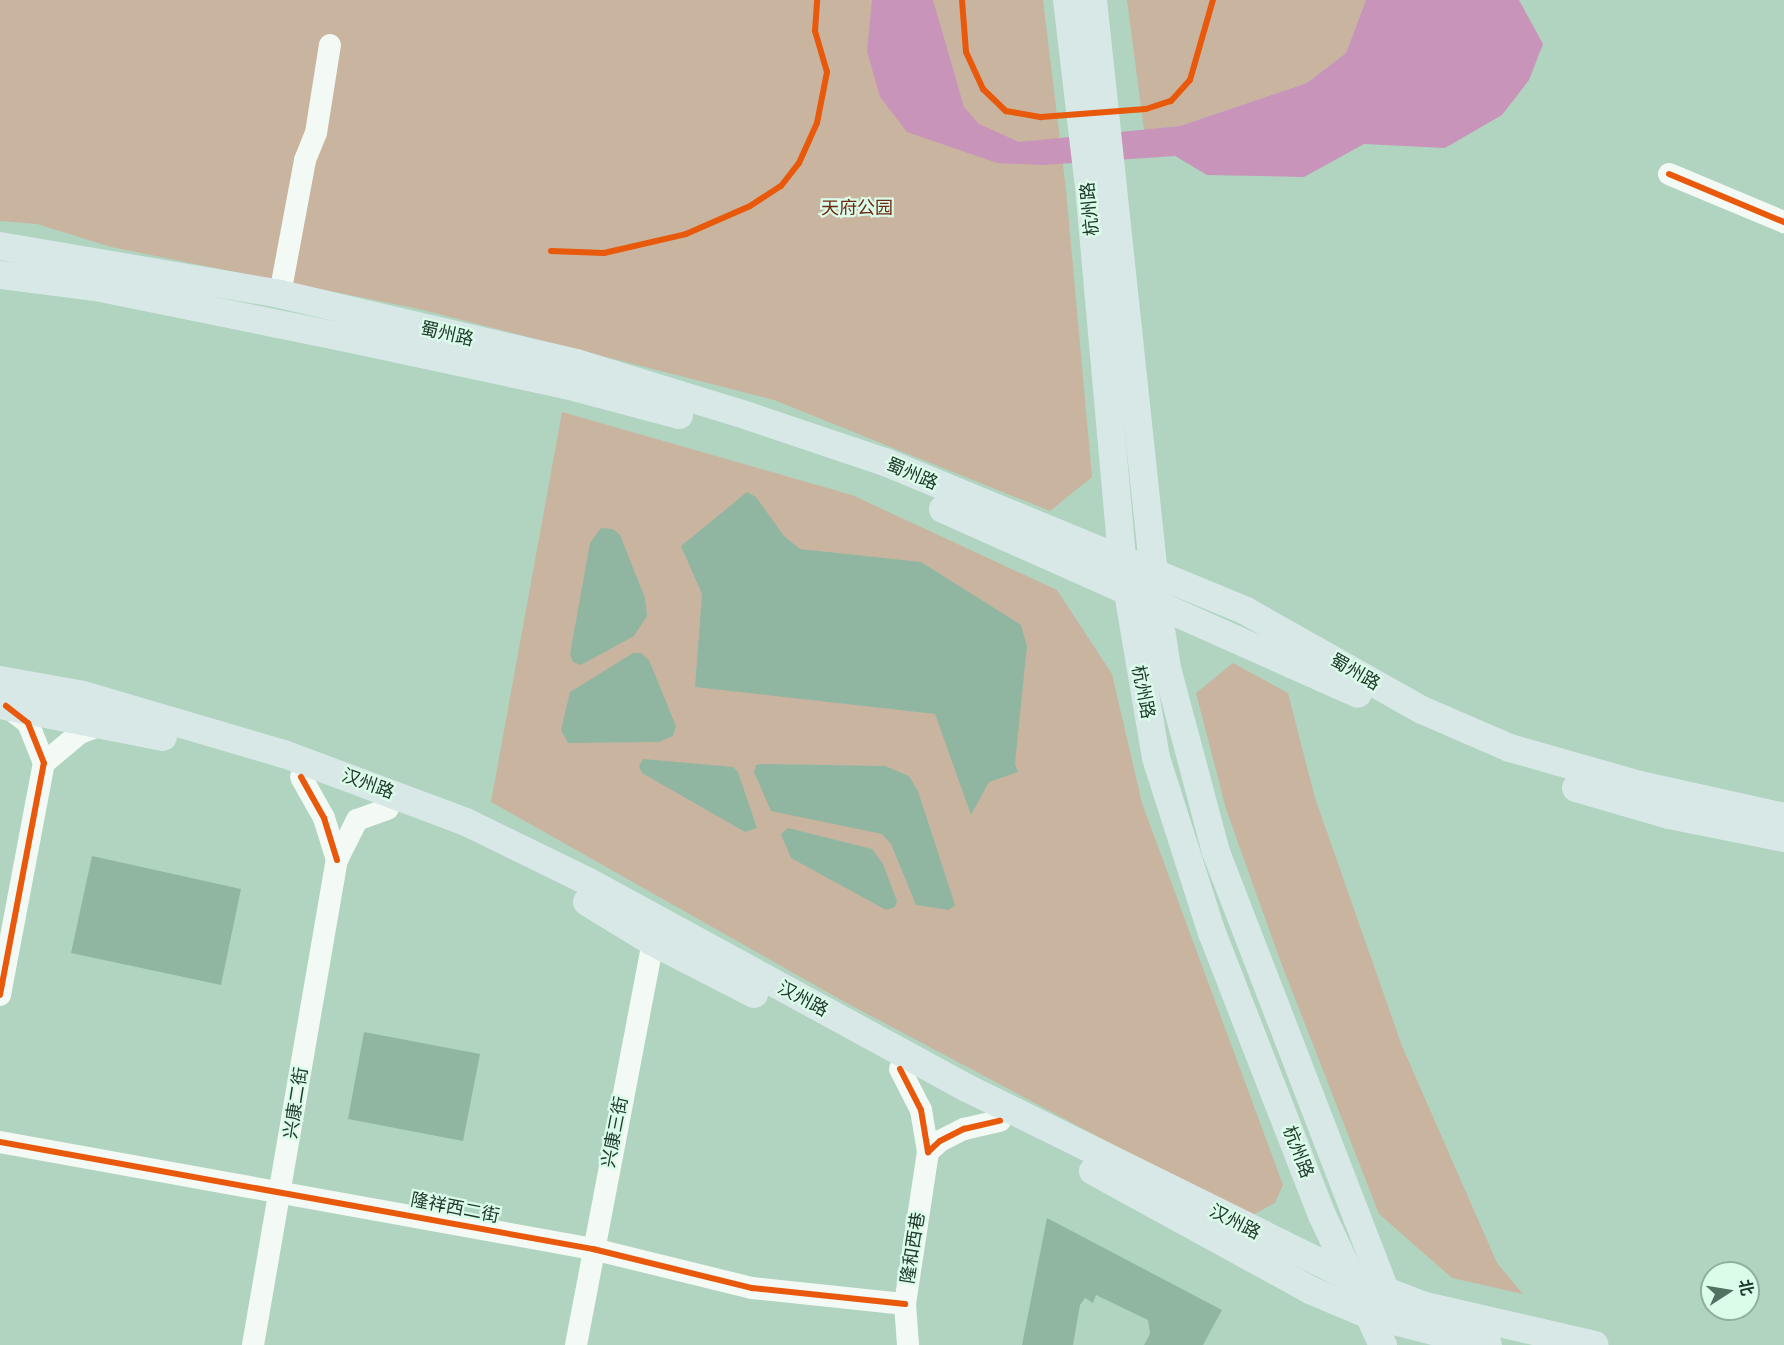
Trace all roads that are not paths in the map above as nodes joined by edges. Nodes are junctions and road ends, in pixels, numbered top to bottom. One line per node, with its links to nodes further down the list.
1 (1067, 0): 4 (main road, 杭州路)
2 (1093, 0): 4 (main road, 杭州路)
3 (330, 45): 10 (street)
4 (1092, 103): 6 (main road, 杭州路)
5 (1669, 174): 7 (street)
6 (1102, 186): 11 (main road, 杭州路); 12 (main road, 杭州路)
7 (1784, 222)
8 (0, 246): 10 (main road, 蜀州路)
9 (0, 275): 13 (main road, 蜀州路)
10 (280, 294): 11 (main road, 蜀州路)
11 (1122, 557): 12 (main road, 蜀州路); 13 (main road, 杭州路)
12 (1154, 574): 14 (main road, 杭州路); 20 (main road, 蜀州路)
13 (1127, 591): 14 (main road, 蜀州路); 31 (main road, 杭州路)
14 (1157, 603): 21 (main road, 蜀州路); 32 (main road, 杭州路)
15 (2, 697): 16 (main road, 汉州路); 17 (street); 23 (main road, 汉州路)
16 (104, 724): 17 (street); 18 (main road, 汉州路)
17 (44, 763): 24 (street)
18 (301, 777): 19 (main road, 汉州路); 22 (street)
19 (388, 808): 22 (street); 23 (main road, 汉州路)
20 (1784, 817)
21 (1784, 838)
22 (337, 860): 29 (street, 兴康二街)
23 (654, 931): 25 (main road, 汉州路); 30 (street, 兴康三街); 31 (main road, 汉州路)
24 (0, 995)
25 (900, 1069): 26 (main road, 汉州路); 28 (street, 隆和西巷)
26 (1000, 1121): 28 (street); 34 (main road, 汉州路)
27 (0, 1142): 29 (street, 隆祥西二街)
28 (928, 1152): 33 (street, 隆和西巷)
29 (282, 1191): 30 (street, 隆祥西二街); 36 (street, 兴康二街)
30 (593, 1249): 33 (street, 隆祥西二街); 37 (street, 兴康三街)
31 (1352, 1278): 32 (main road, 汉州路); 34 (main road, 杭州路)
32 (1384, 1290): 35 (main road, 杭州路); 41 (main road, 汉州路)
33 (905, 1304): 38 (street, 隆和西巷)
34 (1367, 1314): 35 (main road, 汉州路); 39 (main road, 杭州路)
35 (1406, 1334): 40 (main road, 汉州路)
36 (253, 1345)
37 (576, 1345)
38 (908, 1345)
39 (1383, 1345)
40 (1488, 1345)
41 (1595, 1345)

